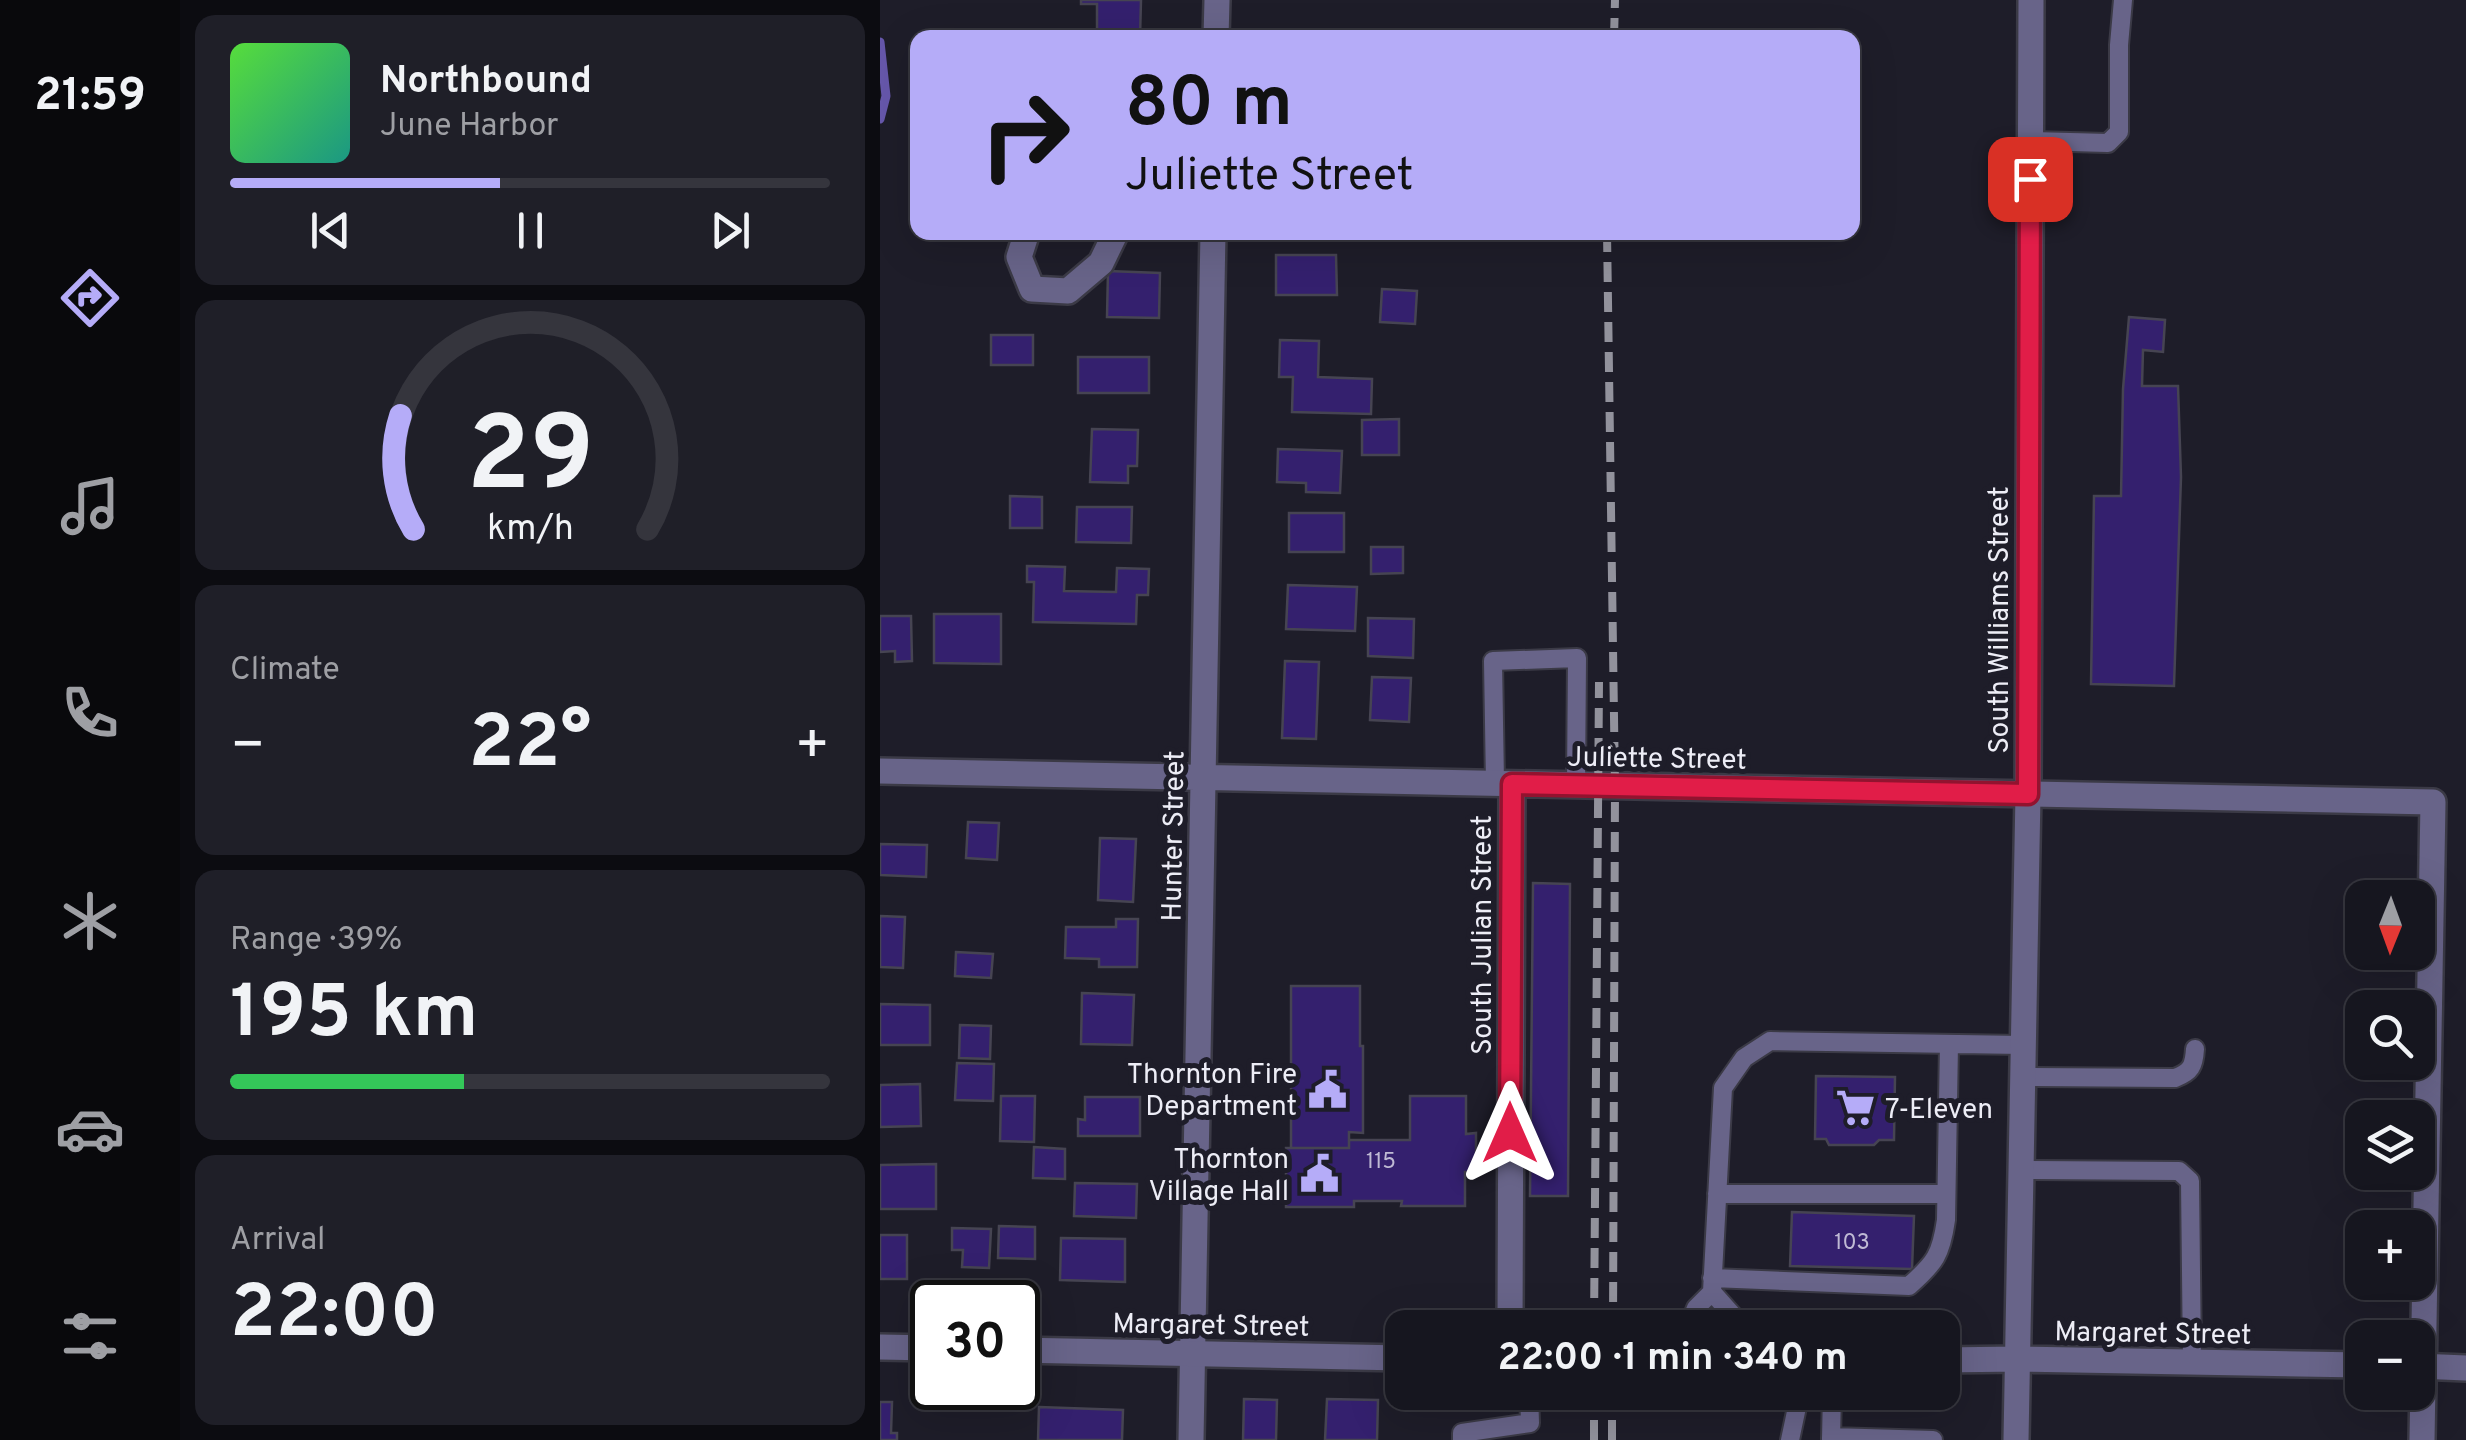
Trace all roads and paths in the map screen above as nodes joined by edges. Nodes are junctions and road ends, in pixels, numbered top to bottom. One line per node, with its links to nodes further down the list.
1 (1217, 0): 4 (street)
2 (2031, 0): 5 (street, South Williams Street)
3 (2124, 0): 5 (lane)
4 (1216, 30)
5 (2030, 140): 13 (street, South Williams Street)
6 (1024, 240): 7 (street)
7 (1112, 240)
8 (1213, 240): 10 (street, Hunter Street)
9 (880, 771): 10 (street, Juliette Street)
10 (1203, 778): 11 (street, Juliette Street); 29 (street, Hunter Street)
11 (1504, 784): 12 (street, Juliette Street); 12 (lane); 22 (street, South Julian Street)
12 (1576, 785): 13 (street, Juliette Street)
13 (2028, 794): 15 (street, South Williams Street); 25 (street, Juliette Street)
14 (1949, 1044): 15 (lane); 19 (lane); 20 (lane)
15 (2023, 1045): 17 (street, South Williams Street)
16 (2195, 1049): 17 (lane)
17 (2022, 1077): 18 (street, South Williams Street)
18 (2021, 1170): 31 (street, South Williams Street); 33 (lane)
19 (1717, 1194): 20 (lane); 21 (lane)
20 (1946, 1194): 21 (lane)
21 (1712, 1285): 23 (lane); 24 (lane)
22 (1510, 1310)
23 (1695, 1310)
24 (1731, 1310)
25 (2422, 1320)
26 (880, 1347): 27 (street)
27 (910, 1348)
28 (1040, 1350): 29 (street, Margaret Street)
29 (1193, 1353): 30 (street, Margaret Street); 42 (street, Hunter Street)
30 (1385, 1358)
31 (2018, 1359): 32 (street, Margaret Street); 33 (street, Margaret Street); 46 (street, South Williams Street)
32 (1960, 1360)
33 (2192, 1362): 34 (street, Margaret Street)
34 (2345, 1365)
35 (2435, 1367): 36 (street)
36 (2466, 1368)
37 (1530, 1410): 43 (lane)
38 (1796, 1410): 44 (lane)
39 (1832, 1410): 41 (lane)
40 (2422, 1410): 47 (street)
41 (1831, 1439): 45 (lane)
42 (1191, 1440)
43 (1462, 1440)
44 (1790, 1440)
45 (1933, 1440)
46 (2016, 1440)
47 (2422, 1440)

